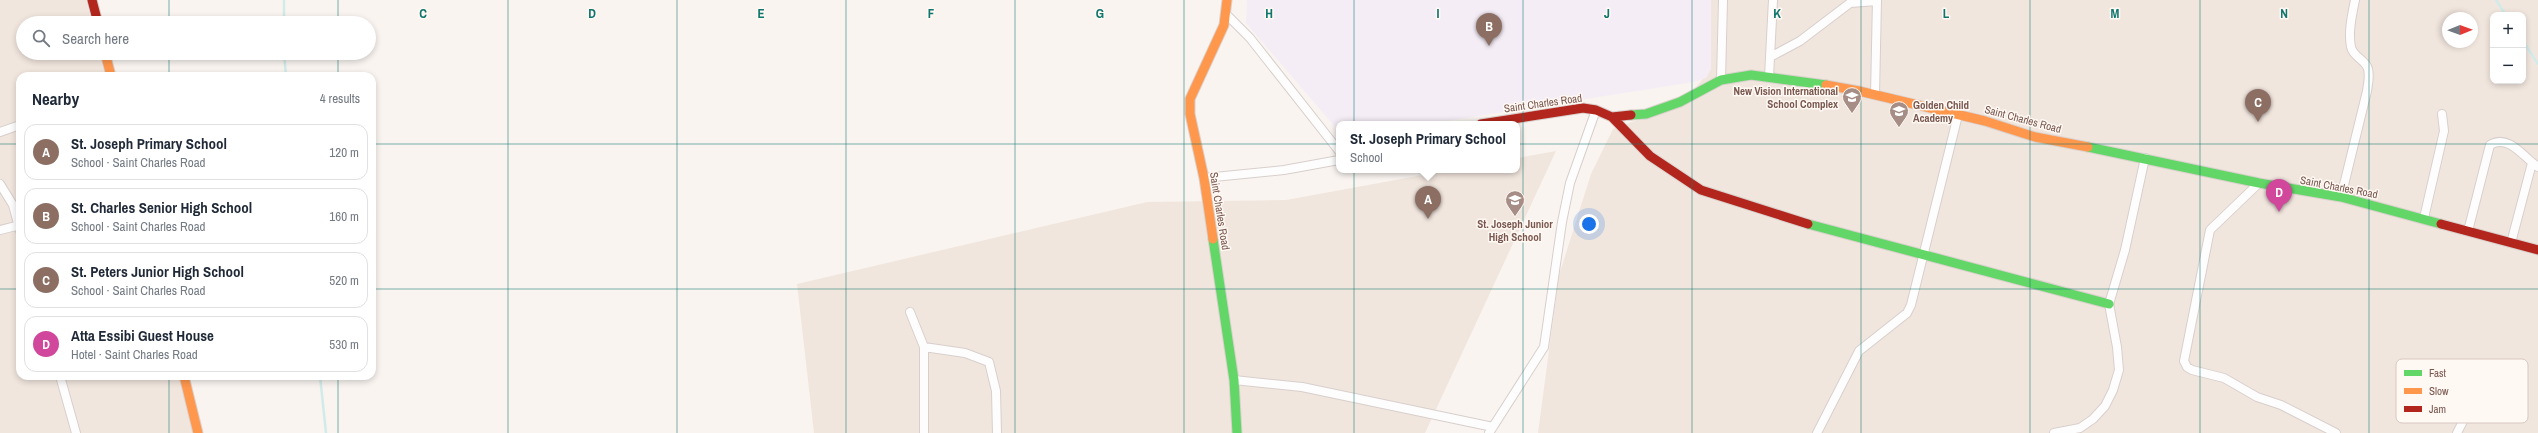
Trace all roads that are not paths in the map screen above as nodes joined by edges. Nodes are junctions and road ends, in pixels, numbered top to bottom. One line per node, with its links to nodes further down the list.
1 (92, 0): 8 (street)
2 (1227, 0): 7 (street, Saint Charles Road)
3 (1723, 0): 13 (street)
4 (1773, 0): 9 (street)
5 (1877, 0): 9 (street); 14 (street)
6 (2355, 0): 29 (street)
7 (1226, 14): 22 (street); 26 (street, Saint Charles Road)
8 (96, 16)
9 (1770, 57): 12 (street)
10 (107, 60): 11 (street)
11 (110, 72)
12 (1769, 77): 13 (street, Saint Charles Road); 14 (street, Saint Charles Road)
13 (1721, 80): 18 (street, Saint Charles Road)
14 (1875, 95): 17 (street, Saint Charles Road)
15 (1596, 110): 18 (street, Saint Charles Road); 19 (street, Saint Charles Road); 45 (street)
16 (2442, 114): 31 (street)
17 (1958, 115): 23 (street, Saint Charles Road); 37 (street)
18 (1612, 117): 37 (street)
19 (1500, 121)
20 (16, 127): 21 (street)
21 (0, 132)
22 (1336, 146)
23 (2145, 158): 27 (street, Saint Charles Road); 38 (street)
24 (1336, 161): 26 (street)
25 (2535, 165): 34 (street); 35 (street)
26 (1204, 178): 43 (street, Saint Charles Road)
27 (2259, 183): 29 (street, Saint Charles Road); 53 (street)
28 (0, 184): 30 (street)
29 (2341, 197): 31 (street, Saint Charles Road)
30 (16, 214)
31 (2424, 218): 34 (street, Saint Charles Road)
32 (16, 228): 33 (street)
33 (0, 230)
34 (2468, 231): 35 (street, Saint Charles Road)
35 (2511, 243): 36 (street, Saint Charles Road)
36 (2538, 249)
37 (1924, 256): 38 (street); 51 (street)
38 (2109, 304): 52 (street)
39 (910, 312): 40 (street)
40 (924, 347): 48 (street); 49 (street)
41 (61, 380): 46 (street)
42 (185, 380): 47 (street)
43 (1234, 380): 45 (street); 50 (street, Saint Charles Road)
44 (2462, 423): 54 (street)
45 (1491, 430)
46 (76, 433)
47 (198, 433)
48 (924, 433)
49 (998, 433)
50 (1237, 433)
51 (1817, 433)
52 (2054, 433)
53 (2336, 433)
54 (2457, 433)

